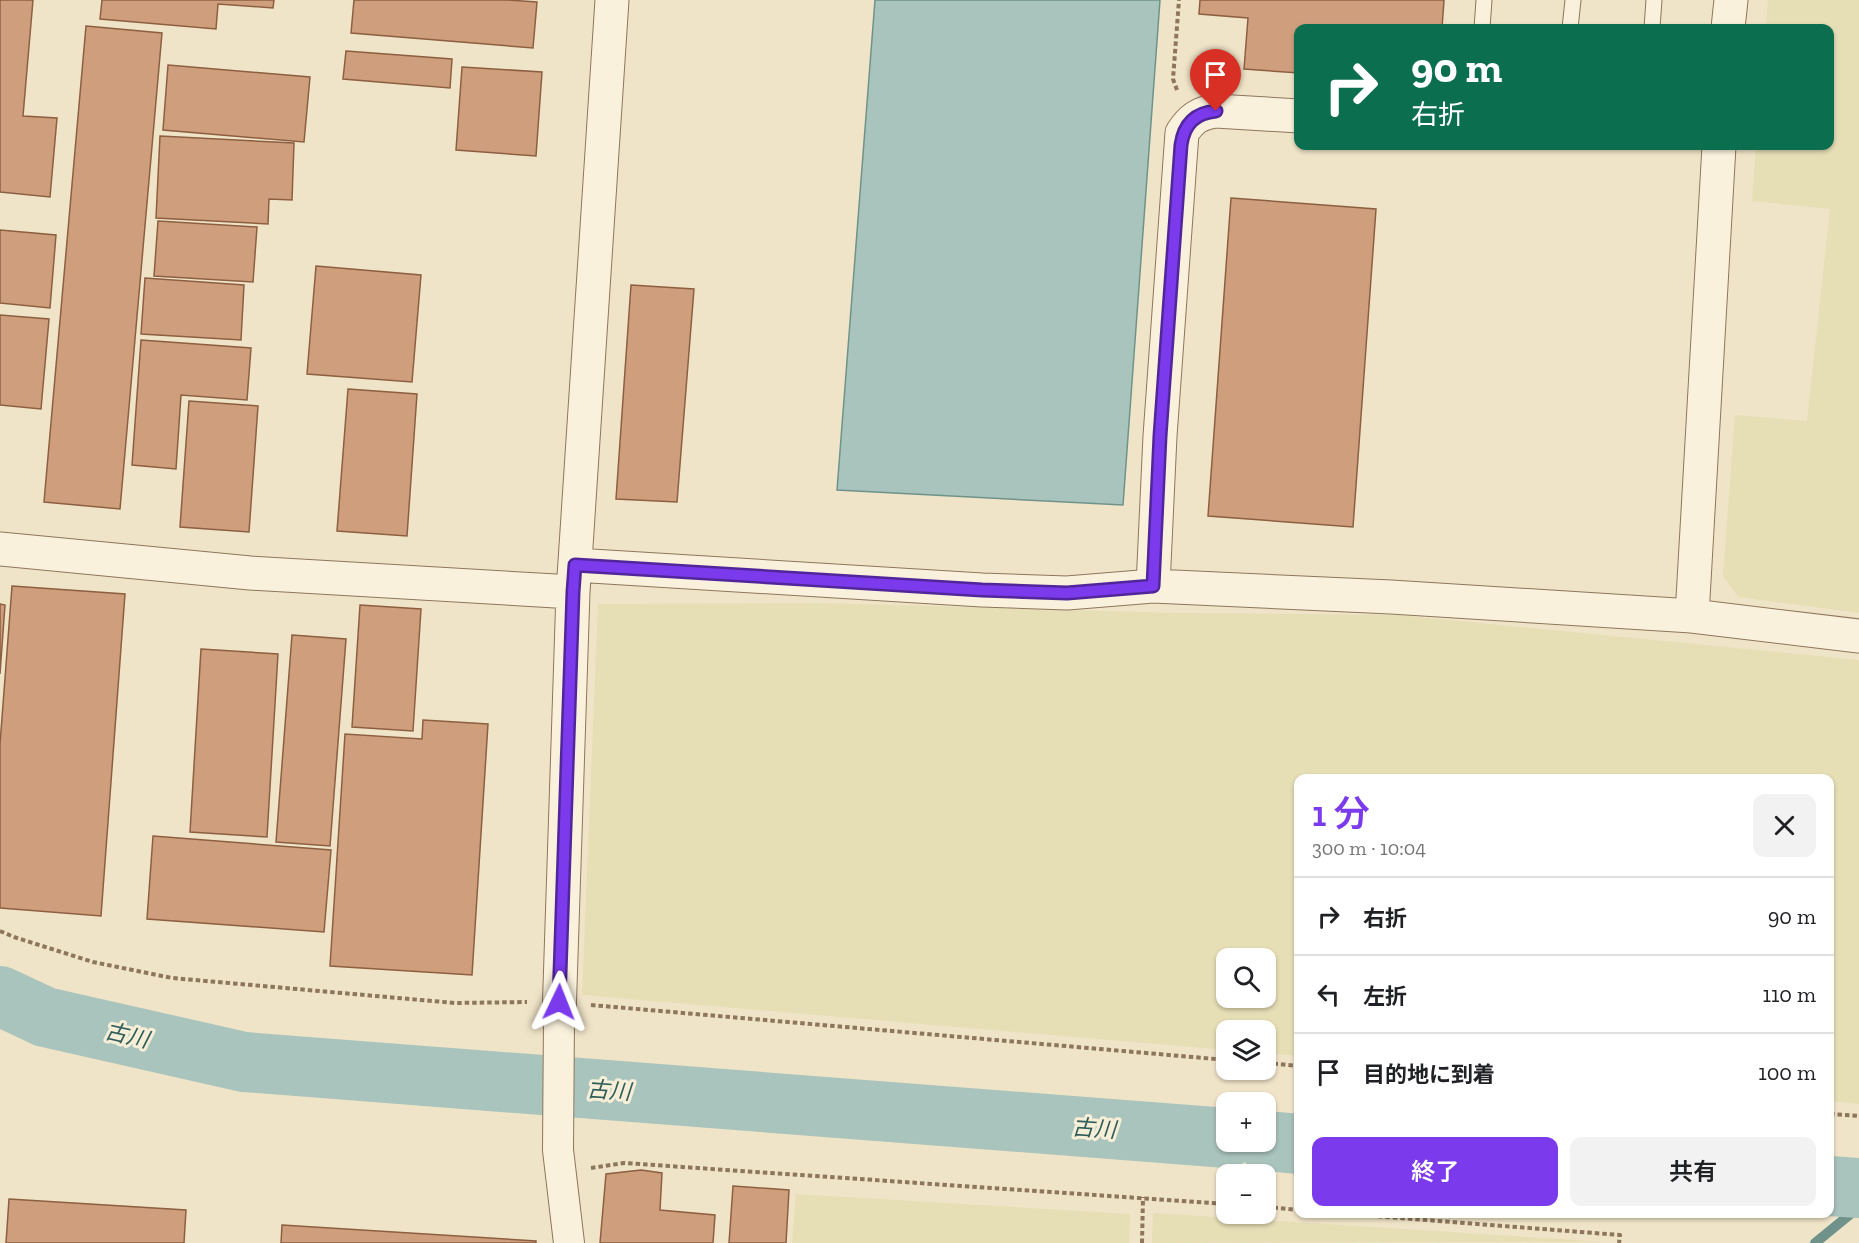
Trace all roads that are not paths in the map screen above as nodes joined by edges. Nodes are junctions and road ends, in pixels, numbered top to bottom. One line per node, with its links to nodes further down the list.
1 (612, 0): 13 (street)
2 (1484, 0): 6 (lane)
3 (1572, 0): 7 (lane)
4 (1654, 0): 8 (lane)
5 (1731, 0): 9 (street)
6 (1482, 24)
7 (1570, 24)
8 (1652, 24)
9 (1728, 24)
10 (1294, 116): 14 (street)
11 (1719, 150): 15 (street)
12 (0, 549): 13 (street)
13 (574, 579): 14 (street); 17 (street)
14 (1153, 586): 15 (street)
15 (1692, 616): 16 (street)
16 (1859, 636)
17 (559, 1010): 18 (street)
18 (569, 1243)

